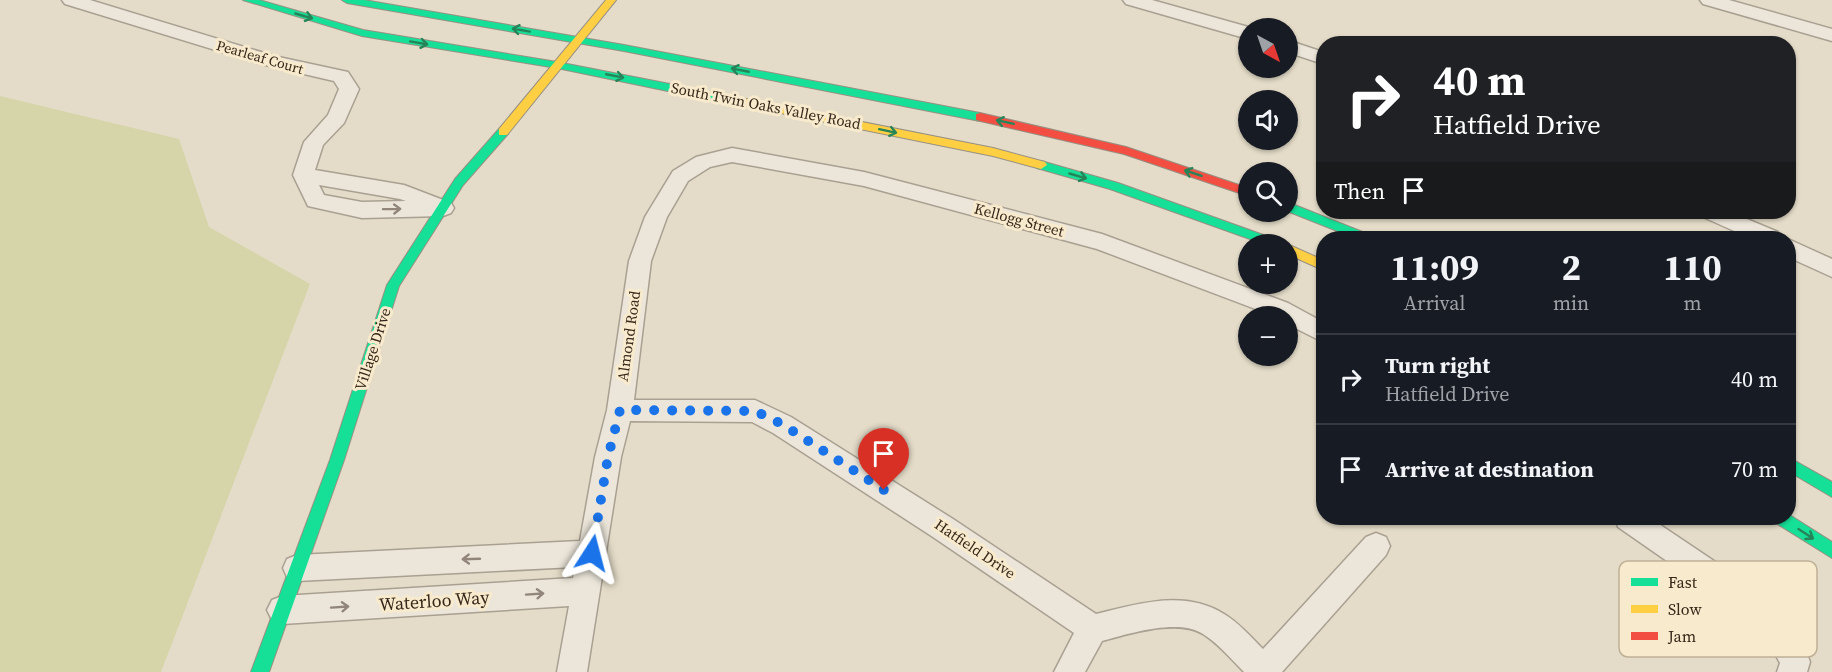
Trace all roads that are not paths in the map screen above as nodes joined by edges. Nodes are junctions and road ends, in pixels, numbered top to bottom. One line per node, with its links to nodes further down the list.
1 (71, 0): 14 (street, Pearleaf Court)
2 (248, 0): 12 (main road, South Twin Oaks Valley Road, one-way to 12)
3 (347, 0): 9 (main road, South Twin Oaks Valley Road, one-way to 3)
4 (611, 0): 9 (main road, Village Drive)
5 (1708, 0): 8 (street)
6 (1140, 1): 7 (street)
7 (1238, 30)
8 (1832, 35)
9 (579, 40): 12 (main road, Village Drive); 16 (main road, South Twin Oaks Valley Road, one-way to 9)
10 (1298, 50): 11 (street)
11 (1316, 56)
12 (557, 65): 18 (main road, Village Drive); 25 (main road, South Twin Oaks Valley Road, one-way to 25)
13 (703, 162): 30 (street, Kellogg Street); 31 (street, Almond Road)
14 (303, 175): 15 (street); 17 (street)
15 (355, 185): 17 (street); 18 (street)
16 (1238, 189)
17 (342, 205): 18 (street, one-way to 18)
18 (442, 207): 40 (main road, Village Drive)
19 (1298, 210): 20 (main road)
20 (1316, 218)
21 (1319, 219): 23 (main road)
22 (1727, 219): 24 (street)
23 (1349, 231)
24 (1754, 231)
25 (1248, 234)
26 (1796, 251): 29 (street)
27 (1298, 254): 28 (main road)
28 (1316, 262)
29 (1832, 269)
30 (1316, 329)
31 (620, 410): 38 (street, Almond Road); 43 (street, Hatfield Drive)
32 (1796, 468): 33 (main road)
33 (1832, 490)
34 (1638, 525): 39 (street)
35 (1792, 525): 37 (main road, one-way to 37)
36 (1376, 546): 44 (street)
37 (1832, 551)
38 (592, 553): 40 (street, one-way to 40); 41 (street, Almond Road)
39 (1691, 561)
40 (297, 568): 42 (main road, Village Drive)
41 (586, 591): 42 (street, Waterloo Way, one-way to 41); 46 (street, Almond Road)
42 (282, 610): 45 (main road, Village Drive)
43 (1093, 629): 44 (street); 47 (street)
44 (1263, 671)
45 (260, 672)
46 (572, 672)
47 (1070, 672)

